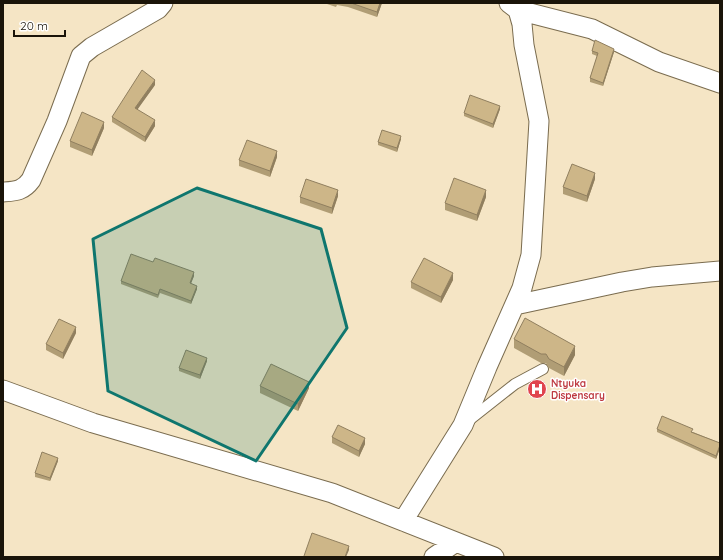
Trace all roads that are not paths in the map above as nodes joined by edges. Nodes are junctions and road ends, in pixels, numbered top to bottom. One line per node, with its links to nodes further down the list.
1 (163, 3): 4 (street)
2 (513, 7): 3 (street); 6 (street)
3 (720, 83)
4 (3, 192)
5 (720, 271): 6 (street)
6 (515, 305): 9 (street)
7 (543, 369): 9 (lane)
8 (3, 390): 10 (street)
9 (463, 425): 10 (street)
10 (403, 521): 11 (street)
11 (456, 542): 12 (street); 13 (street)
12 (434, 557)
13 (494, 557)

